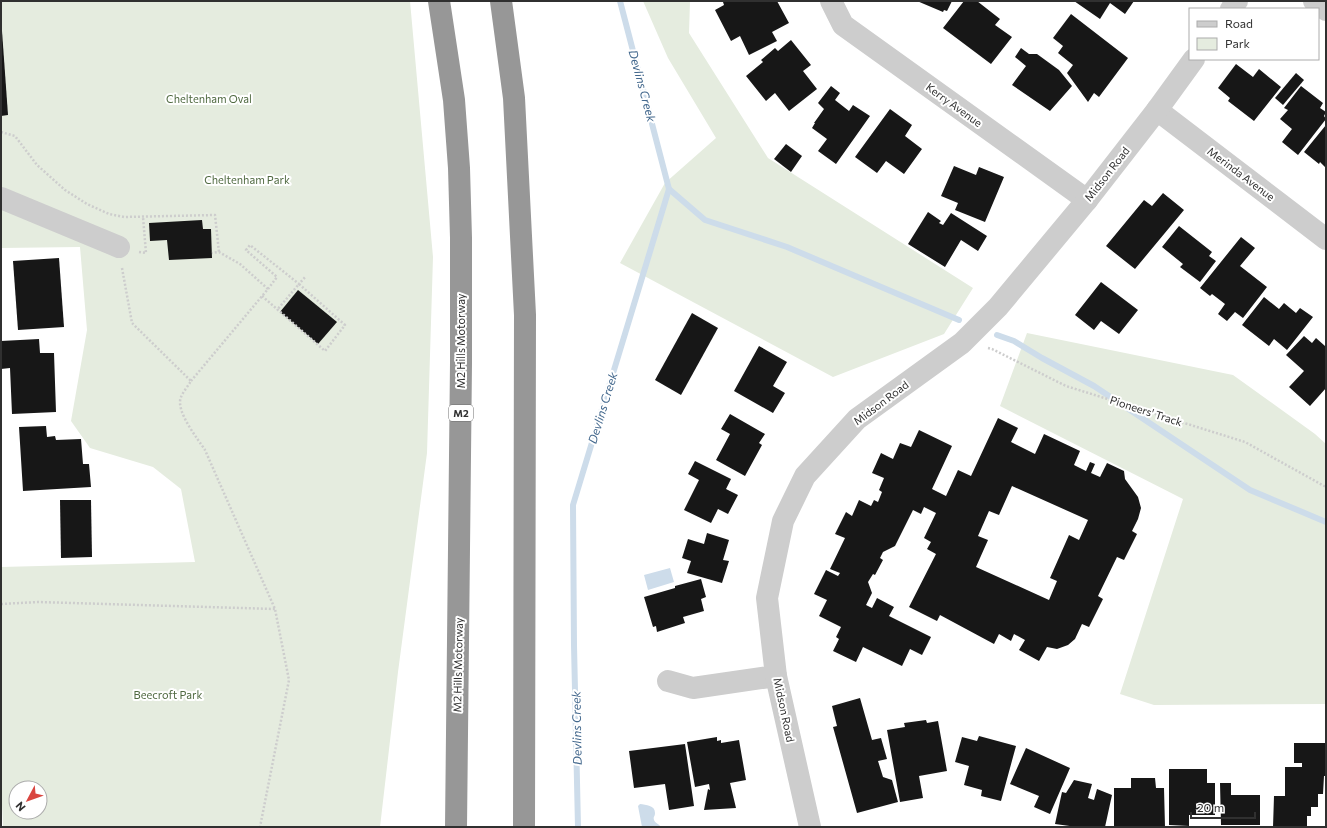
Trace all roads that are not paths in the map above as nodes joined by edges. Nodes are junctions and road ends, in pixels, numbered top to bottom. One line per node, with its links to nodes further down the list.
1 (439, 1): 14 (highway, M2 Hills Motorway / M2)
2 (501, 1): 15 (highway)
3 (831, 1): 9 (street, Kerry Avenue)
4 (1314, 1): 5 (street)
5 (1326, 10)
6 (1193, 60): 7 (street, Midson Road)
7 (1157, 110): 9 (street, Midson Road); 10 (street, Merinda Avenue)
8 (1, 198): 11 (street)
9 (1087, 200): 12 (street, Midson Road)
10 (1326, 239)
11 (119, 248)
12 (776, 676): 13 (street); 16 (street, Midson Road)
13 (668, 681)
14 (456, 827)
15 (524, 827)
16 (810, 827)

